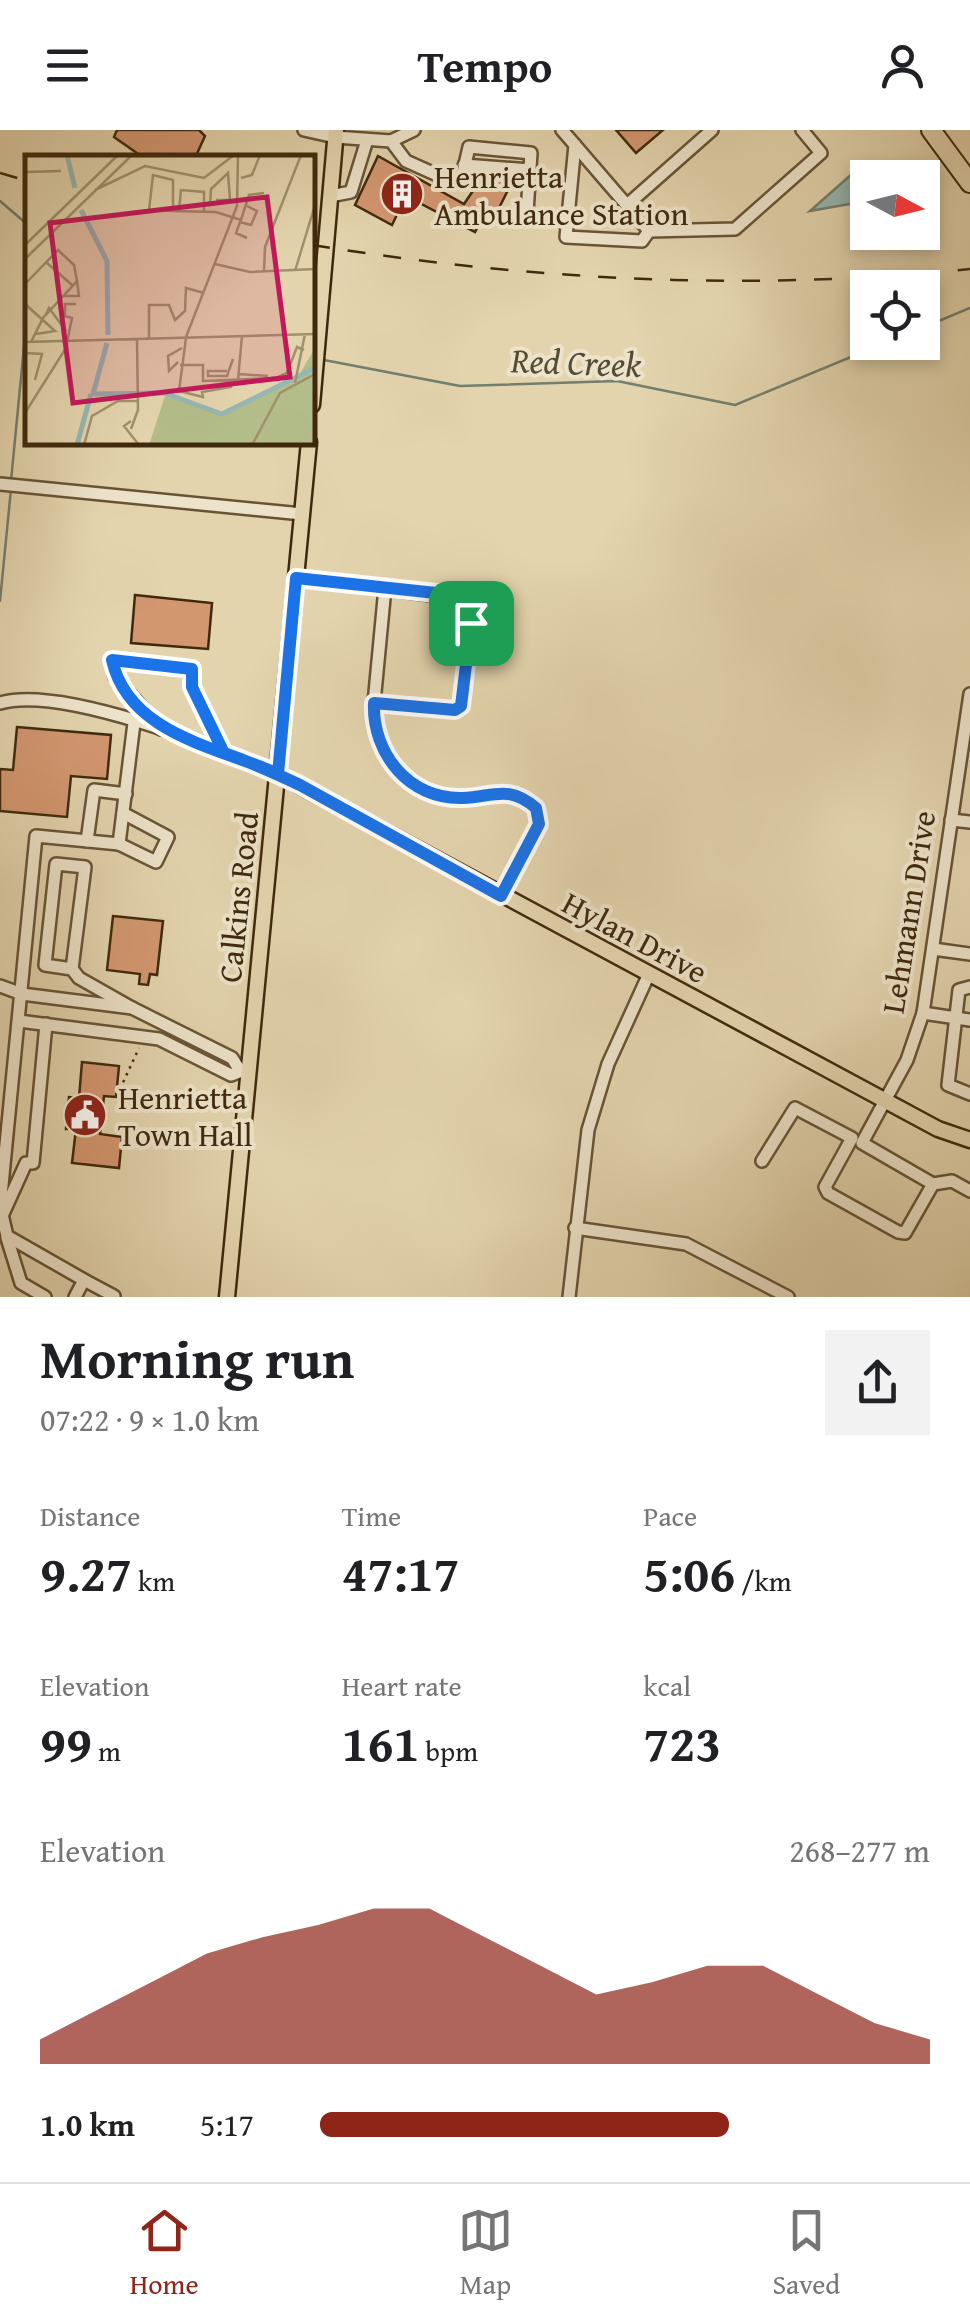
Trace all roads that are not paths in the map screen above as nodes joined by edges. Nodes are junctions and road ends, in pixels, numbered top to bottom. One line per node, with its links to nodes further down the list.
1 (304, 130): 7 (street)
2 (414, 130): 10 (street)
3 (562, 130): 9 (street)
4 (712, 130): 15 (street)
5 (802, 130): 17 (street)
6 (932, 130): 13 (highway)
7 (336, 134): 8 (street); 14 (main road)
8 (367, 140): 10 (street); 14 (street)
9 (575, 145): 15 (street); 17 (street)
10 (394, 152): 11 (street)
11 (465, 160): 12 (street); 12 (street)
12 (530, 170): 16 (street)
13 (970, 182)
14 (330, 196): 18 (main road)
15 (627, 205): 17 (street)
16 (527, 212)
17 (649, 232)
18 (315, 376)
19 (310, 445): 21 (main road, Calkins Road)
20 (0, 484): 21 (street)
21 (302, 514): 22 (main road, Calkins Road)
22 (296, 578): 23 (street); 30 (main road, Calkins Road)
23 (385, 588): 26 (street); 26 (street)
24 (970, 694): 31 (street, Lehmann Drive)
25 (0, 702): 27 (street)
26 (374, 703): 39 (street)
27 (134, 724): 28 (street); 33 (street)
28 (161, 729): 29 (street); 29 (street)
29 (224, 753): 30 (street)
30 (278, 774): 39 (main road, Hylan Drive); 53 (main road, Calkins Road)
31 (956, 786): 32 (street, Lehmann Drive); 35 (street, Lehmann Drive)
32 (970, 788)
33 (126, 794): 34 (street); 37 (street)
34 (123, 812): 38 (street); 38 (street)
35 (952, 820): 36 (street); 40 (street, Lehmann Drive)
36 (970, 822)
37 (87, 841): 38 (street); 46 (street)
38 (120, 844)
39 (501, 896): 43 (main road, Hylan Drive)
40 (933, 949): 41 (street); 48 (street, Lehmann Drive)
41 (970, 954)
42 (72, 969): 42 (street); 47 (street)
43 (648, 976): 55 (main road, Hylan Drive); 64 (street)
44 (0, 986): 46 (street)
45 (970, 987): 49 (street)
46 (22, 994): 47 (street); 51 (street)
47 (132, 1008): 53 (street)
48 (923, 1013): 49 (street); 55 (street, Lehmann Drive)
49 (954, 1018): 50 (street); 54 (street)
50 (970, 1020)
51 (19, 1021): 52 (street); 59 (street)
52 (46, 1024): 53 (street); 60 (street)
53 (243, 1070): 72 (main road, Calkins Road)
54 (970, 1094)
55 (884, 1100): 56 (main road, Hylan Drive); 57 (street, Lehmann Drive)
56 (970, 1140)
57 (857, 1141): 58 (street); 61 (street); 61 (street, Lehmann Drive)
58 (762, 1160)
59 (5, 1161): 60 (street); 63 (street)
60 (26, 1163): 63 (street)
61 (933, 1184): 62 (street)
62 (970, 1191)
63 (0, 1210): 65 (street)
64 (575, 1228): 73 (street); 74 (street)
65 (7, 1236): 66 (street); 67 (street)
66 (84, 1280): 68 (street); 71 (street)
67 (20, 1283): 69 (street); 70 (street)
68 (114, 1296)
69 (24, 1297)
70 (45, 1297)
71 (76, 1297)
72 (227, 1297)
73 (568, 1297)
74 (788, 1297)

